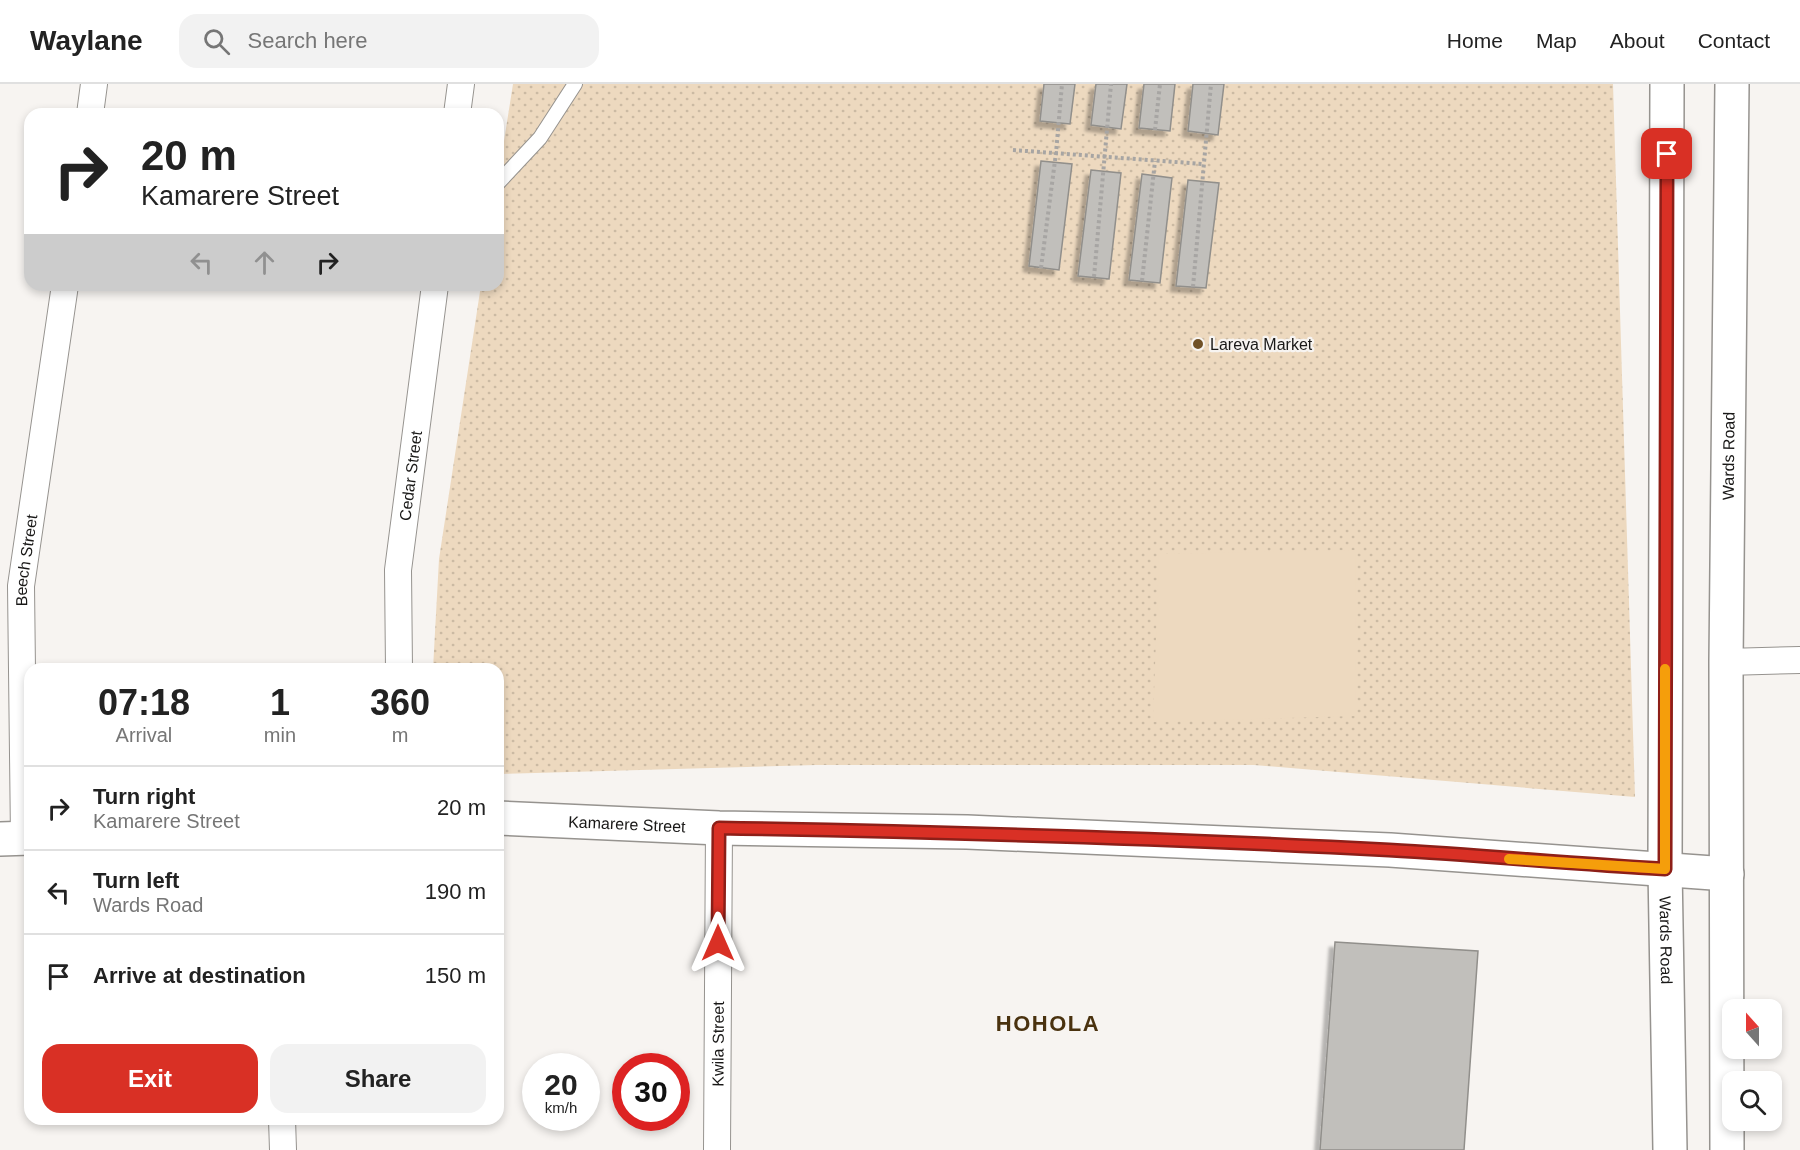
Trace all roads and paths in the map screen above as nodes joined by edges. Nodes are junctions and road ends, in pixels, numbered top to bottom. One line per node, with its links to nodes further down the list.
1 (94, 84): 10 (street)
2 (461, 84): 11 (street)
3 (575, 84): 18 (lane)
4 (1062, 84): 14 (path)
5 (1111, 84): 15 (path)
6 (1160, 84): 12 (path)
7 (1211, 84): 17 (path)
8 (1667, 84): 31 (main road, Wards Road)
9 (1732, 84): 26 (main road, Wards Road)
10 (91, 108)
11 (458, 108)
12 (1155, 130)
13 (1013, 150): 14 (path)
14 (1056, 153): 15 (path); 19 (path)
15 (1105, 157): 16 (path); 20 (path)
16 (1155, 161): 17 (path); 21 (path)
17 (1203, 164): 22 (path)
18 (504, 177)
19 (1041, 268)
20 (1094, 277)
21 (1142, 281)
22 (1193, 287)
23 (64, 291): 30 (street, Beech Street)
24 (434, 291): 27 (street, Cedar Street)
25 (1800, 660): 26 (street)
26 (1726, 662): 32 (main road, Wards Road)
27 (399, 663)
28 (504, 818): 29 (main road, Kamarere Street)
29 (719, 828): 31 (main road, Kamarere Street); 35 (street, Kwila Street)
30 (18, 838)
31 (1665, 869): 32 (main road, Kamarere Street); 36 (main road, Wards Road)
32 (1727, 874): 37 (main road, Wards Road)
33 (282, 1125): 34 (street)
34 (283, 1150)
35 (717, 1150)
36 (1670, 1150)
37 (1727, 1150)

